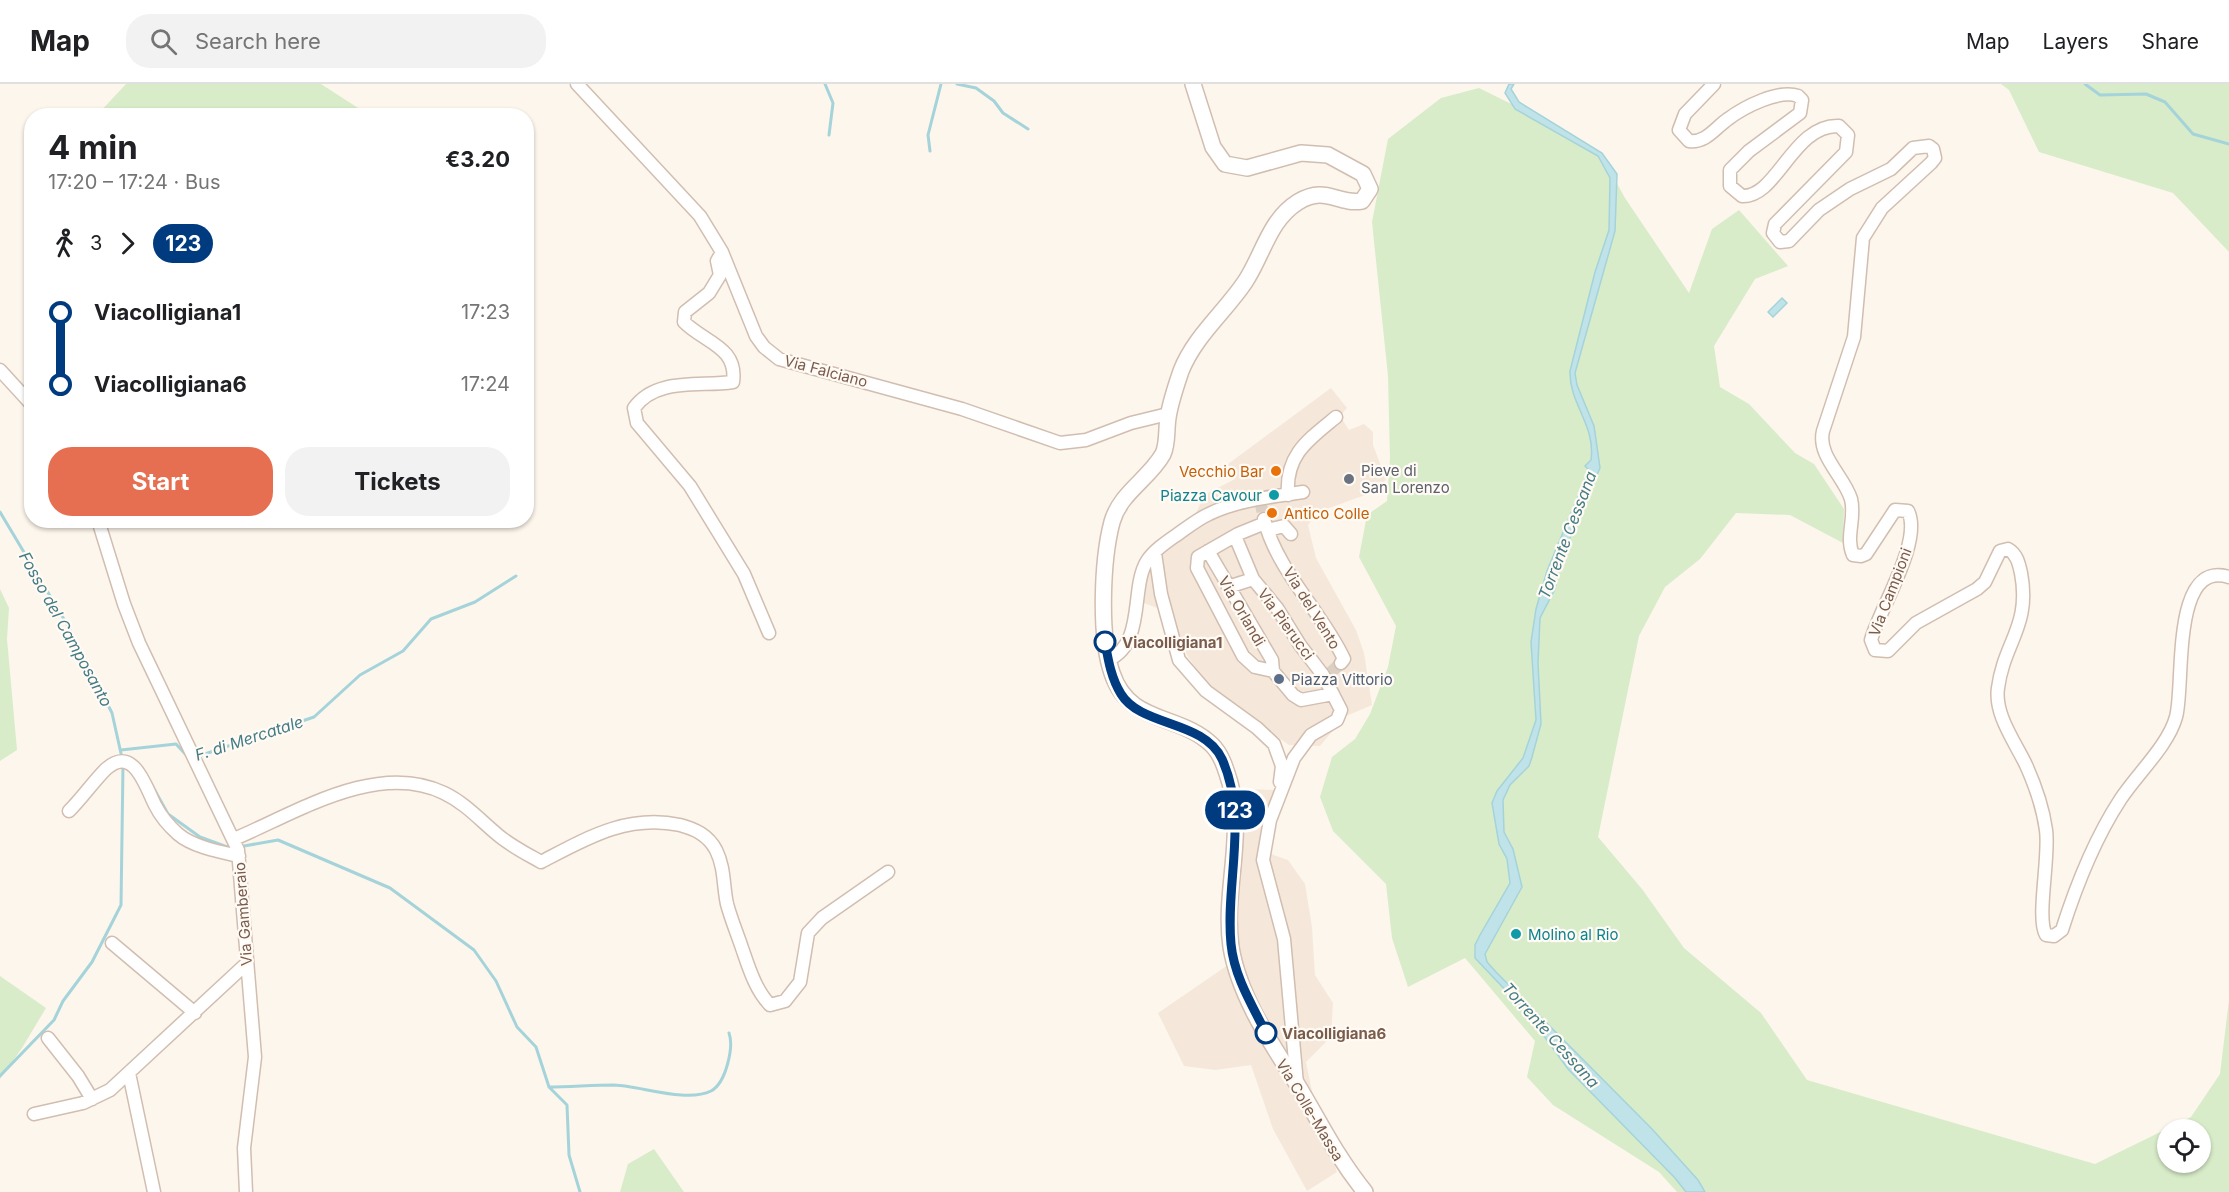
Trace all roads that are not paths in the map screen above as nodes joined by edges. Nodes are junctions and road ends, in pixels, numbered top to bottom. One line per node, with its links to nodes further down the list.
1 (577, 84): 4 (street, Via Falciano)
2 (1193, 84): 7 (street, Via Colle-Massa)
3 (1714, 84): 17 (street, Via Campioni)
4 (722, 252): 7 (street, Via Falciano); 20 (street)
5 (0, 370): 6 (street)
6 (24, 396)
7 (1168, 414): 21 (street, Via Colle-Massa)
8 (1336, 417): 10 (street)
9 (1303, 492): 10 (street)
10 (1288, 495): 15 (street)
11 (1266, 524): 13 (street); 14 (street); 22 (street, Via del Vento)
12 (100, 528): 27 (street, Via Gamberaio)
13 (1291, 534)
14 (1235, 536): 16 (street); 18 (street, Via Pierucci)
15 (1155, 553): 21 (street); 25 (street)
16 (1203, 554): 19 (street, Via Orlandi); 23 (street)
17 (2229, 577)
18 (1253, 579): 19 (street); 24 (street, Via Pierucci)
19 (1228, 586): 23 (street, Via Orlandi)
20 (769, 633)
21 (1108, 660): 35 (street, Via Colle-Massa)
22 (1341, 663)
23 (1273, 671): 24 (street)
24 (1333, 694): 25 (street, Via Pierucci)
25 (1279, 796): 35 (street)
26 (69, 811): 28 (street)
27 (234, 838): 28 (street, Via Gamberaio); 29 (street)
28 (239, 856): 31 (street, Via Gamberaio)
29 (888, 872)
30 (112, 943): 32 (street)
31 (246, 964): 32 (street); 39 (street, Via Gamberaio)
32 (195, 1013): 34 (street)
33 (48, 1038): 36 (street)
34 (129, 1073): 36 (street); 38 (street)
35 (1298, 1086): 40 (street, Via Colle-Massa)
36 (92, 1099): 37 (street)
37 (34, 1114)
38 (154, 1192)
39 (246, 1192)
40 (1365, 1192)

